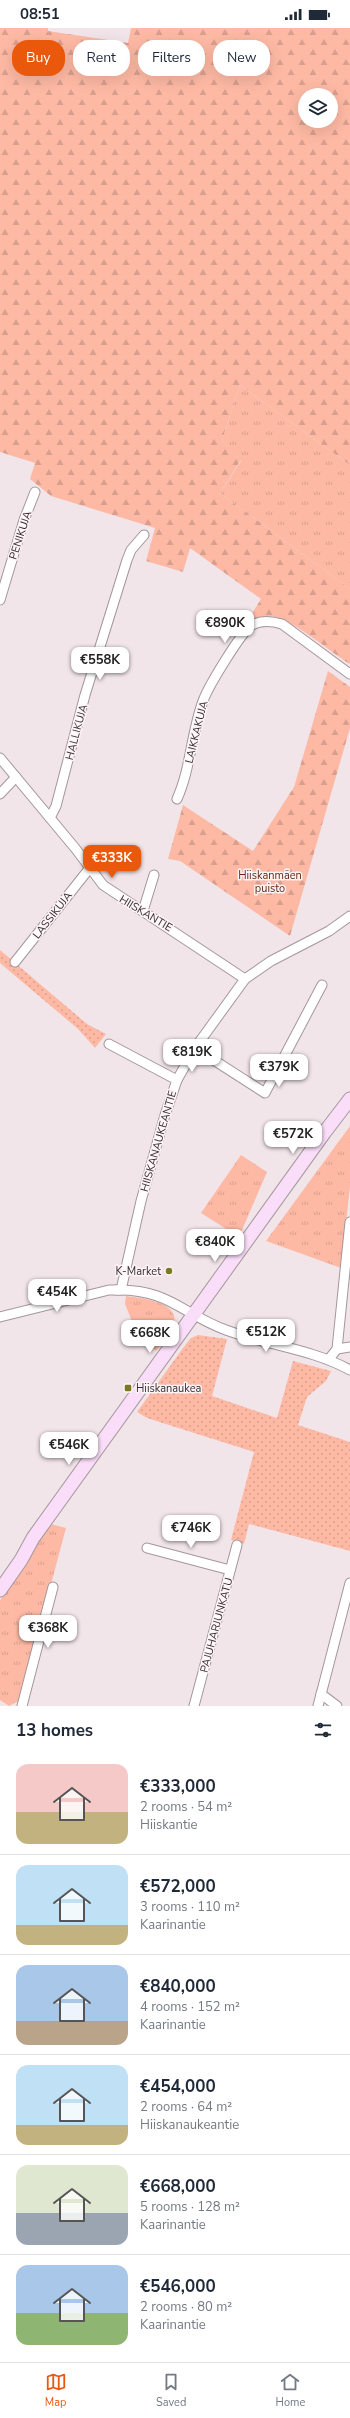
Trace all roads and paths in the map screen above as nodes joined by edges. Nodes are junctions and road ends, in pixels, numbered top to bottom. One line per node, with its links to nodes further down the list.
1 (35, 492): 3 (street, PENIKUJA)
2 (144, 535): 9 (street, HALLIKUJA)
3 (0, 600)
4 (350, 674): 8 (street, LAIKKAKUJA)
5 (0, 758): 6 (street, HIISKANTIE)
6 (16, 776): 7 (street); 9 (street, HIISKANTIE)
7 (0, 794)
8 (177, 799)
9 (50, 818): 10 (street, HIISKANTIE)
10 (89, 869): 12 (street, HIISKANTIE); 14 (street, LASSIKUJA)
11 (154, 875): 12 (street)
12 (143, 911): 15 (street, HIISKANTIE)
13 (350, 916): 15 (street, HIISKANAUKEANTIE)
14 (15, 962)
15 (245, 979): 18 (street, HIISKANAUKEANTIE)
16 (322, 985): 18 (street)
17 (109, 1044): 19 (street)
18 (195, 1048): 19 (street, HIISKANAUKEANTIE)
19 (177, 1080): 22 (street, HIISKANAUKEANTIE)
20 (350, 1099): 23 (main road)
21 (350, 1222): 26 (street)
22 (109, 1290): 23 (street, HIISKANAUKEANTIE); 24 (street, HIISKANAUKEANTIE)
23 (194, 1314): 27 (street, HIISKANAUKEANTIE); 29 (main road)
24 (0, 1317)
25 (350, 1347): 26 (street)
26 (337, 1349): 27 (street)
27 (329, 1359): 28 (street, HIISKANAUKEANTIE)
28 (350, 1370)
29 (33, 1538): 33 (main road); 36 (main road)
30 (237, 1545): 32 (street, PAJUHARJUNKATU)
31 (147, 1548): 32 (street)
32 (230, 1570): 39 (street, PAJUHARJUNKATU)
33 (0, 1576)
34 (350, 1583): 37 (street)
35 (53, 1587): 38 (street)
36 (0, 1590)
37 (321, 1694): 40 (street); 41 (street)
38 (22, 1706)
39 (194, 1706)
40 (318, 1706)
41 (337, 1706)

